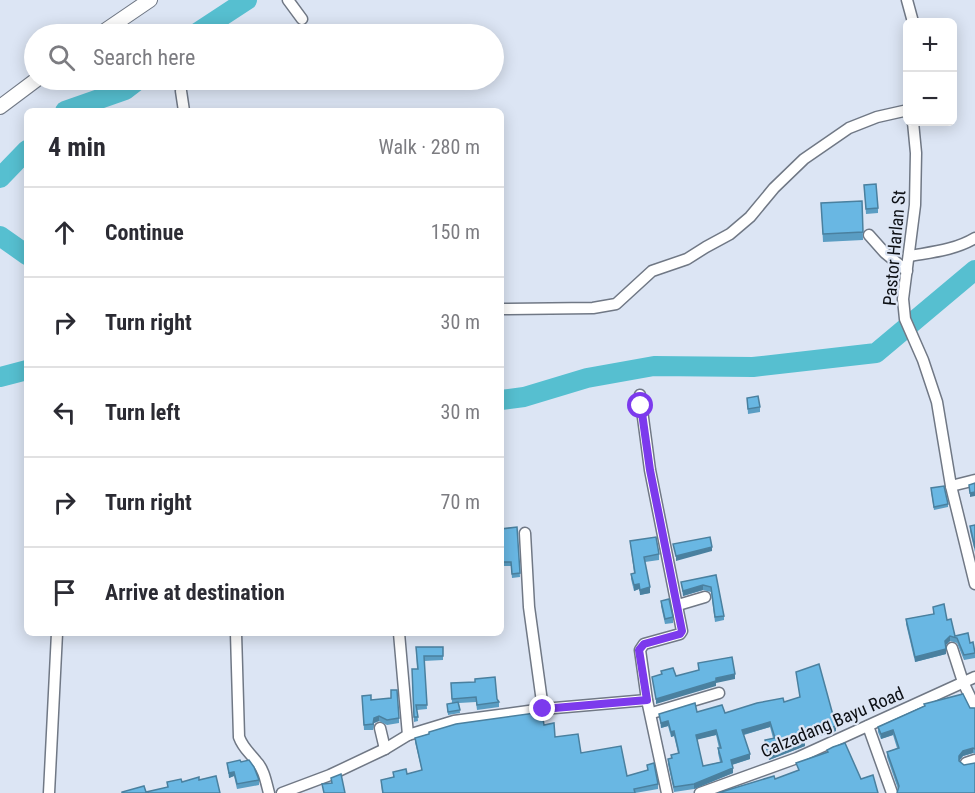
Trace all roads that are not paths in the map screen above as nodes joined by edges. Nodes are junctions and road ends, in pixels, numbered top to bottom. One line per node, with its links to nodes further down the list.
1 (150, 0): 6 (main road)
2 (288, 0): 5 (street)
3 (906, 0): 4 (street)
4 (912, 18)
5 (302, 20)
6 (115, 24)
7 (24, 89): 9 (main road)
8 (181, 91): 10 (street)
9 (0, 107)
10 (184, 108)
11 (903, 111): 17 (street)
12 (913, 126): 15 (street, Pastor Harlan St)
13 (869, 235): 16 (street)
14 (975, 238): 15 (street)
15 (910, 256): 16 (street, Pastor Harlan St)
16 (907, 271): 20 (street, Pastor Harlan St)
17 (504, 309)
18 (640, 395): 24 (street)
19 (975, 480): 20 (street)
20 (951, 486): 22 (street, Pastor Harlan St)
21 (525, 533): 34 (street)
22 (975, 584)
23 (705, 597): 24 (street)
24 (678, 604): 32 (street)
25 (57, 636): 40 (street)
26 (236, 636): 41 (street)
27 (399, 636): 38 (street)
28 (952, 648): 30 (street)
29 (975, 677): 30 (street, Calzadang Bayu Road)
30 (963, 682): 33 (street); 36 (street, Calzadang Bayu Road)
31 (720, 693): 35 (street)
32 (647, 700): 34 (street); 35 (street)
33 (975, 707)
34 (543, 709): 38 (street)
35 (652, 713): 43 (street)
36 (868, 726): 44 (street, Calzadang Bayu Road); 45 (street)
37 (380, 728): 39 (street)
38 (408, 735): 39 (street)
39 (385, 749): 42 (street)
40 (49, 793)
41 (269, 793)
42 (282, 793)
43 (668, 793)
44 (700, 793)
45 (892, 793)

